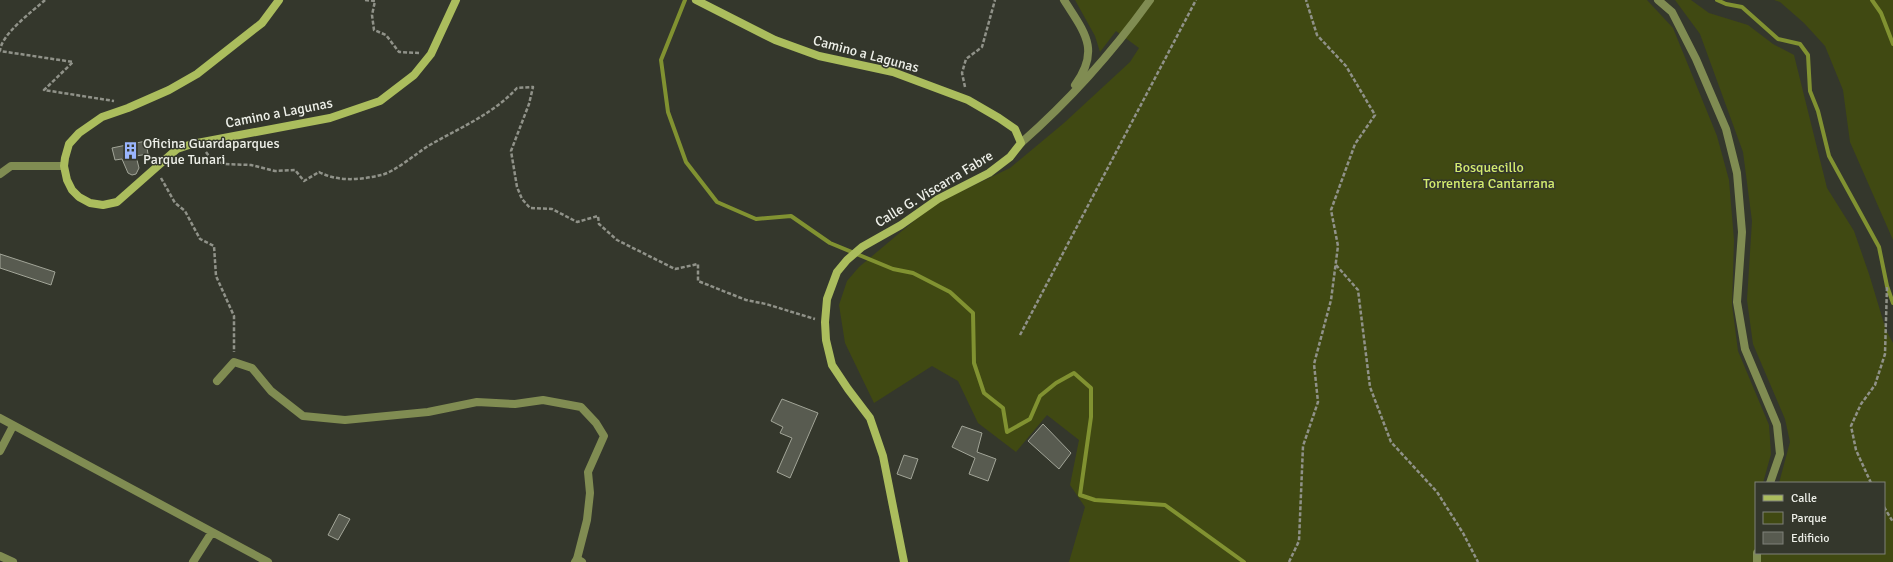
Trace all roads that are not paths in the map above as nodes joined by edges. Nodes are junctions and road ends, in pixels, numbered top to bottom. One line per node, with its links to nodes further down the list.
1 (279, 0): 9 (street, Camino a Lagunas)
2 (456, 0): 9 (street, Camino a Lagunas)
3 (696, 0): 8 (street, Camino a Lagunas)
4 (1064, 0): 7 (street)
5 (1150, 0): 7 (street)
6 (1658, 0): 15 (street)
7 (1055, 114): 8 (street)
8 (1021, 143): 22 (street, Calle G. Viscarra Fabre)
9 (64, 166): 10 (street)
10 (0, 174)
11 (217, 381): 18 (street)
12 (0, 418): 13 (street)
13 (13, 426): 14 (street); 16 (street)
14 (0, 451)
15 (1770, 482)
16 (212, 532): 20 (street); 21 (street)
17 (0, 556): 19 (street)
18 (578, 561)
19 (13, 562)
20 (193, 562)
21 (268, 562)
22 (904, 562)

